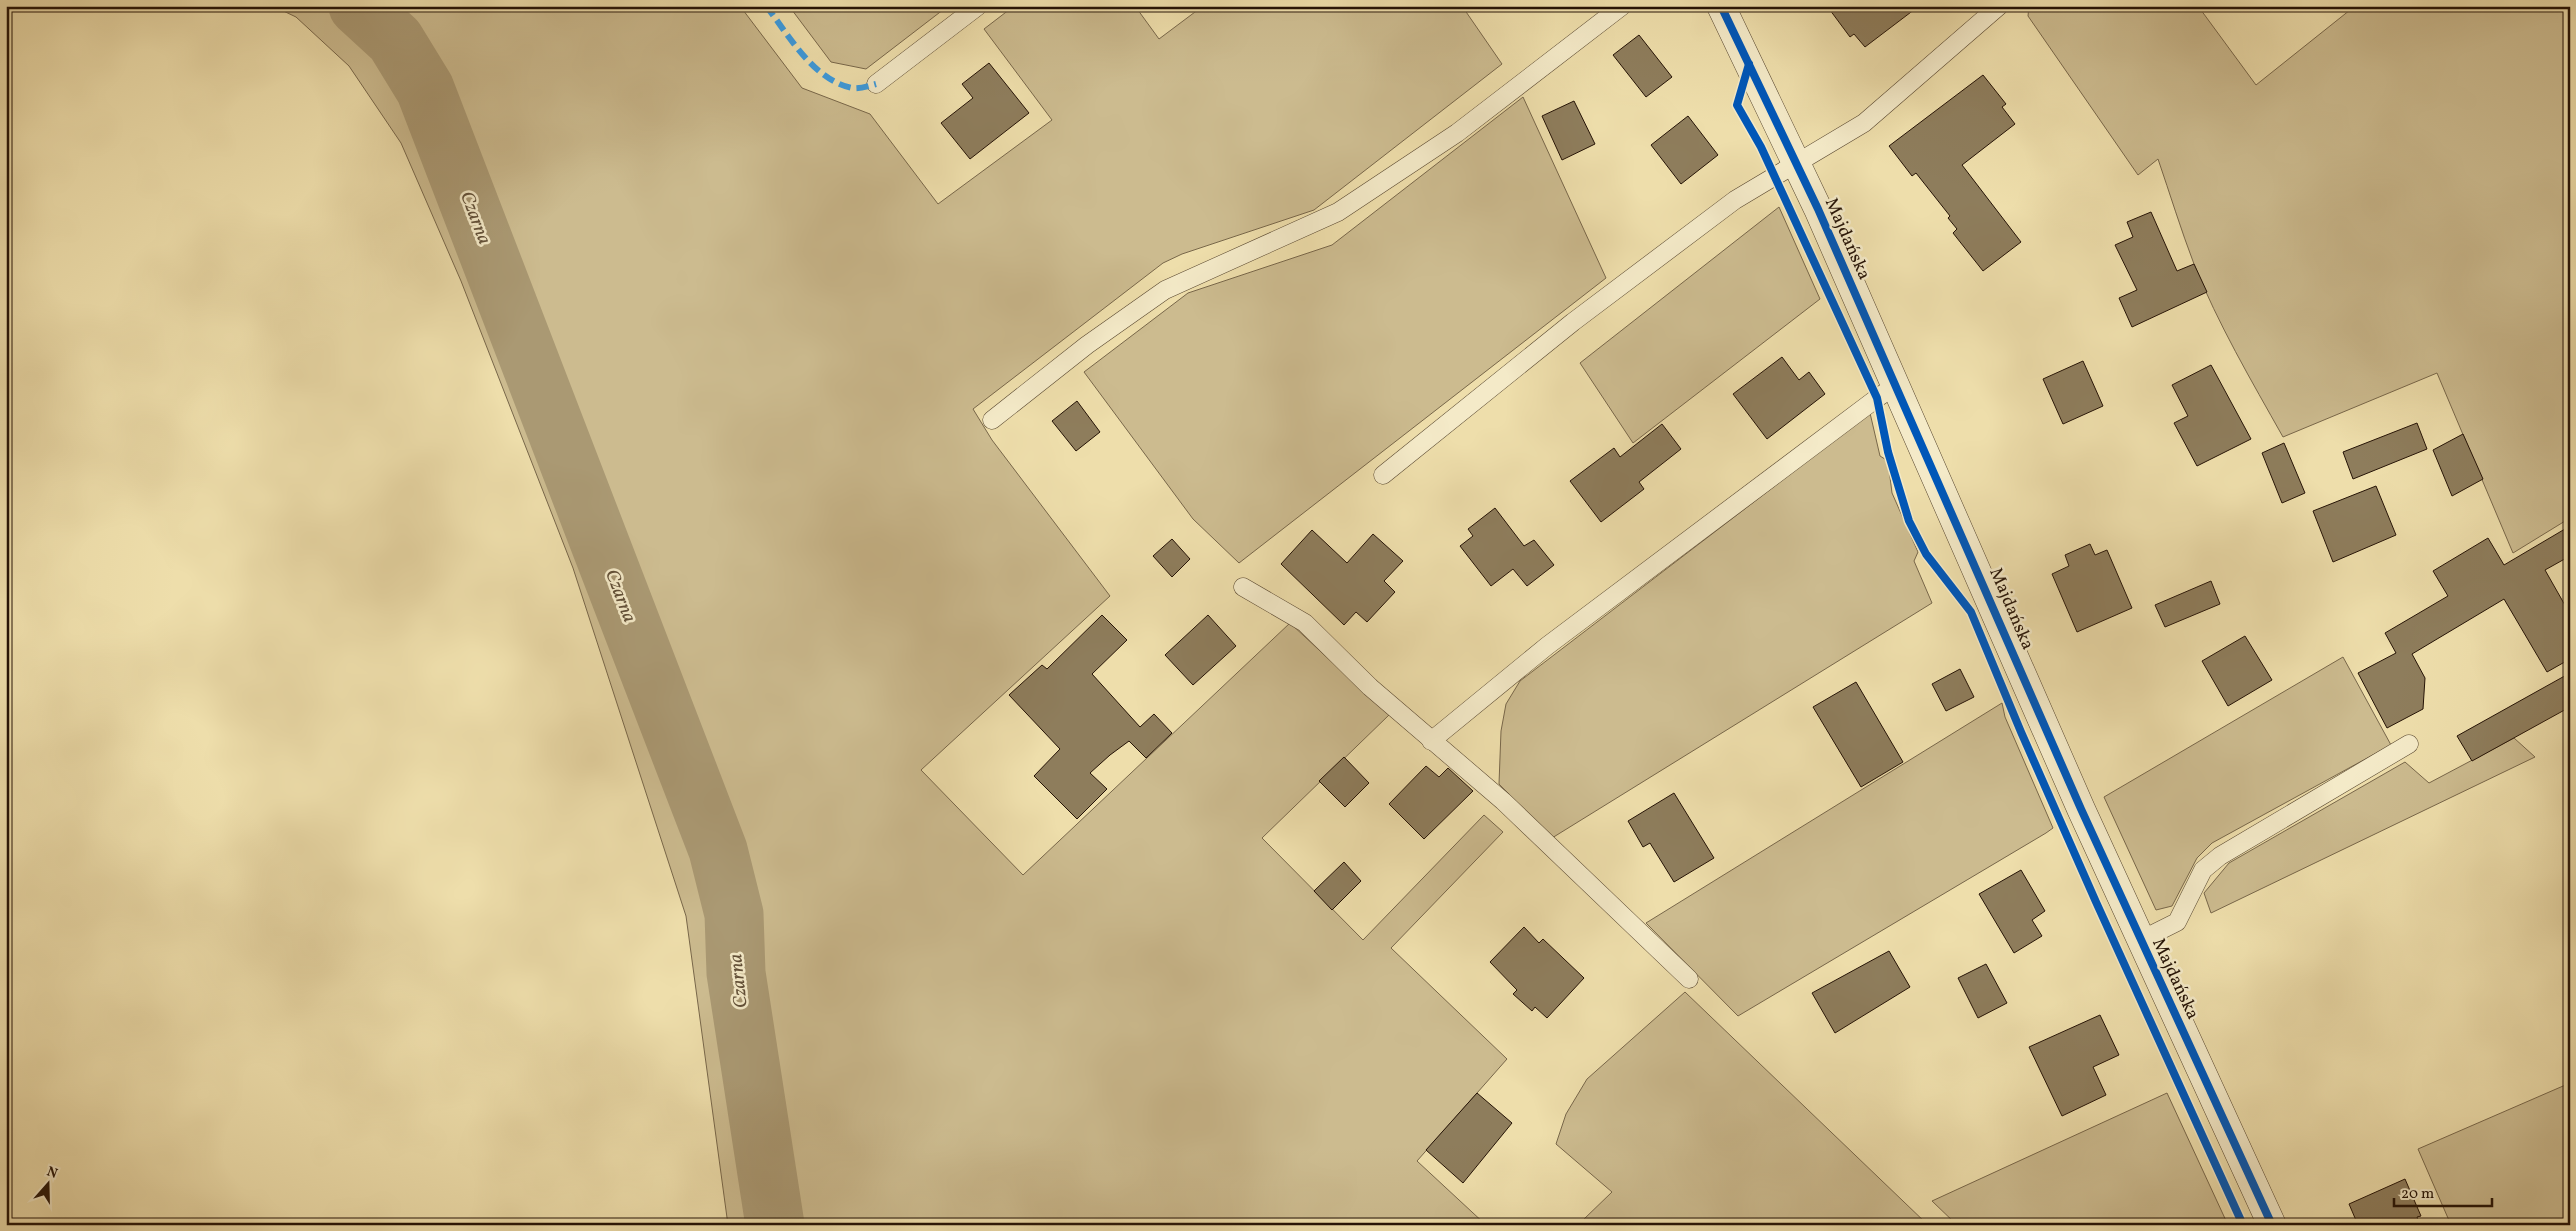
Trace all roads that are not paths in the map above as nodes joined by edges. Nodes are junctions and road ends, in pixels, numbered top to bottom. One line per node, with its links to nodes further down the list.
1 (978, 6): 5 (lane)
2 (1622, 6): 8 (lane)
3 (1721, 6): 6 (street, Majdańska)
4 (1999, 6): 6 (lane)
5 (876, 84)
6 (1795, 163): 7 (street, Majdańska); 9 (lane)
7 (1895, 386): 11 (lane); 13 (street, Majdańska)
8 (992, 420)
9 (1383, 475)
10 (1243, 587): 11 (lane)
11 (1431, 741): 14 (lane)
12 (2409, 744): 13 (lane)
13 (2141, 940): 15 (street, Majdańska)
14 (1689, 979)
15 (2272, 1225)

